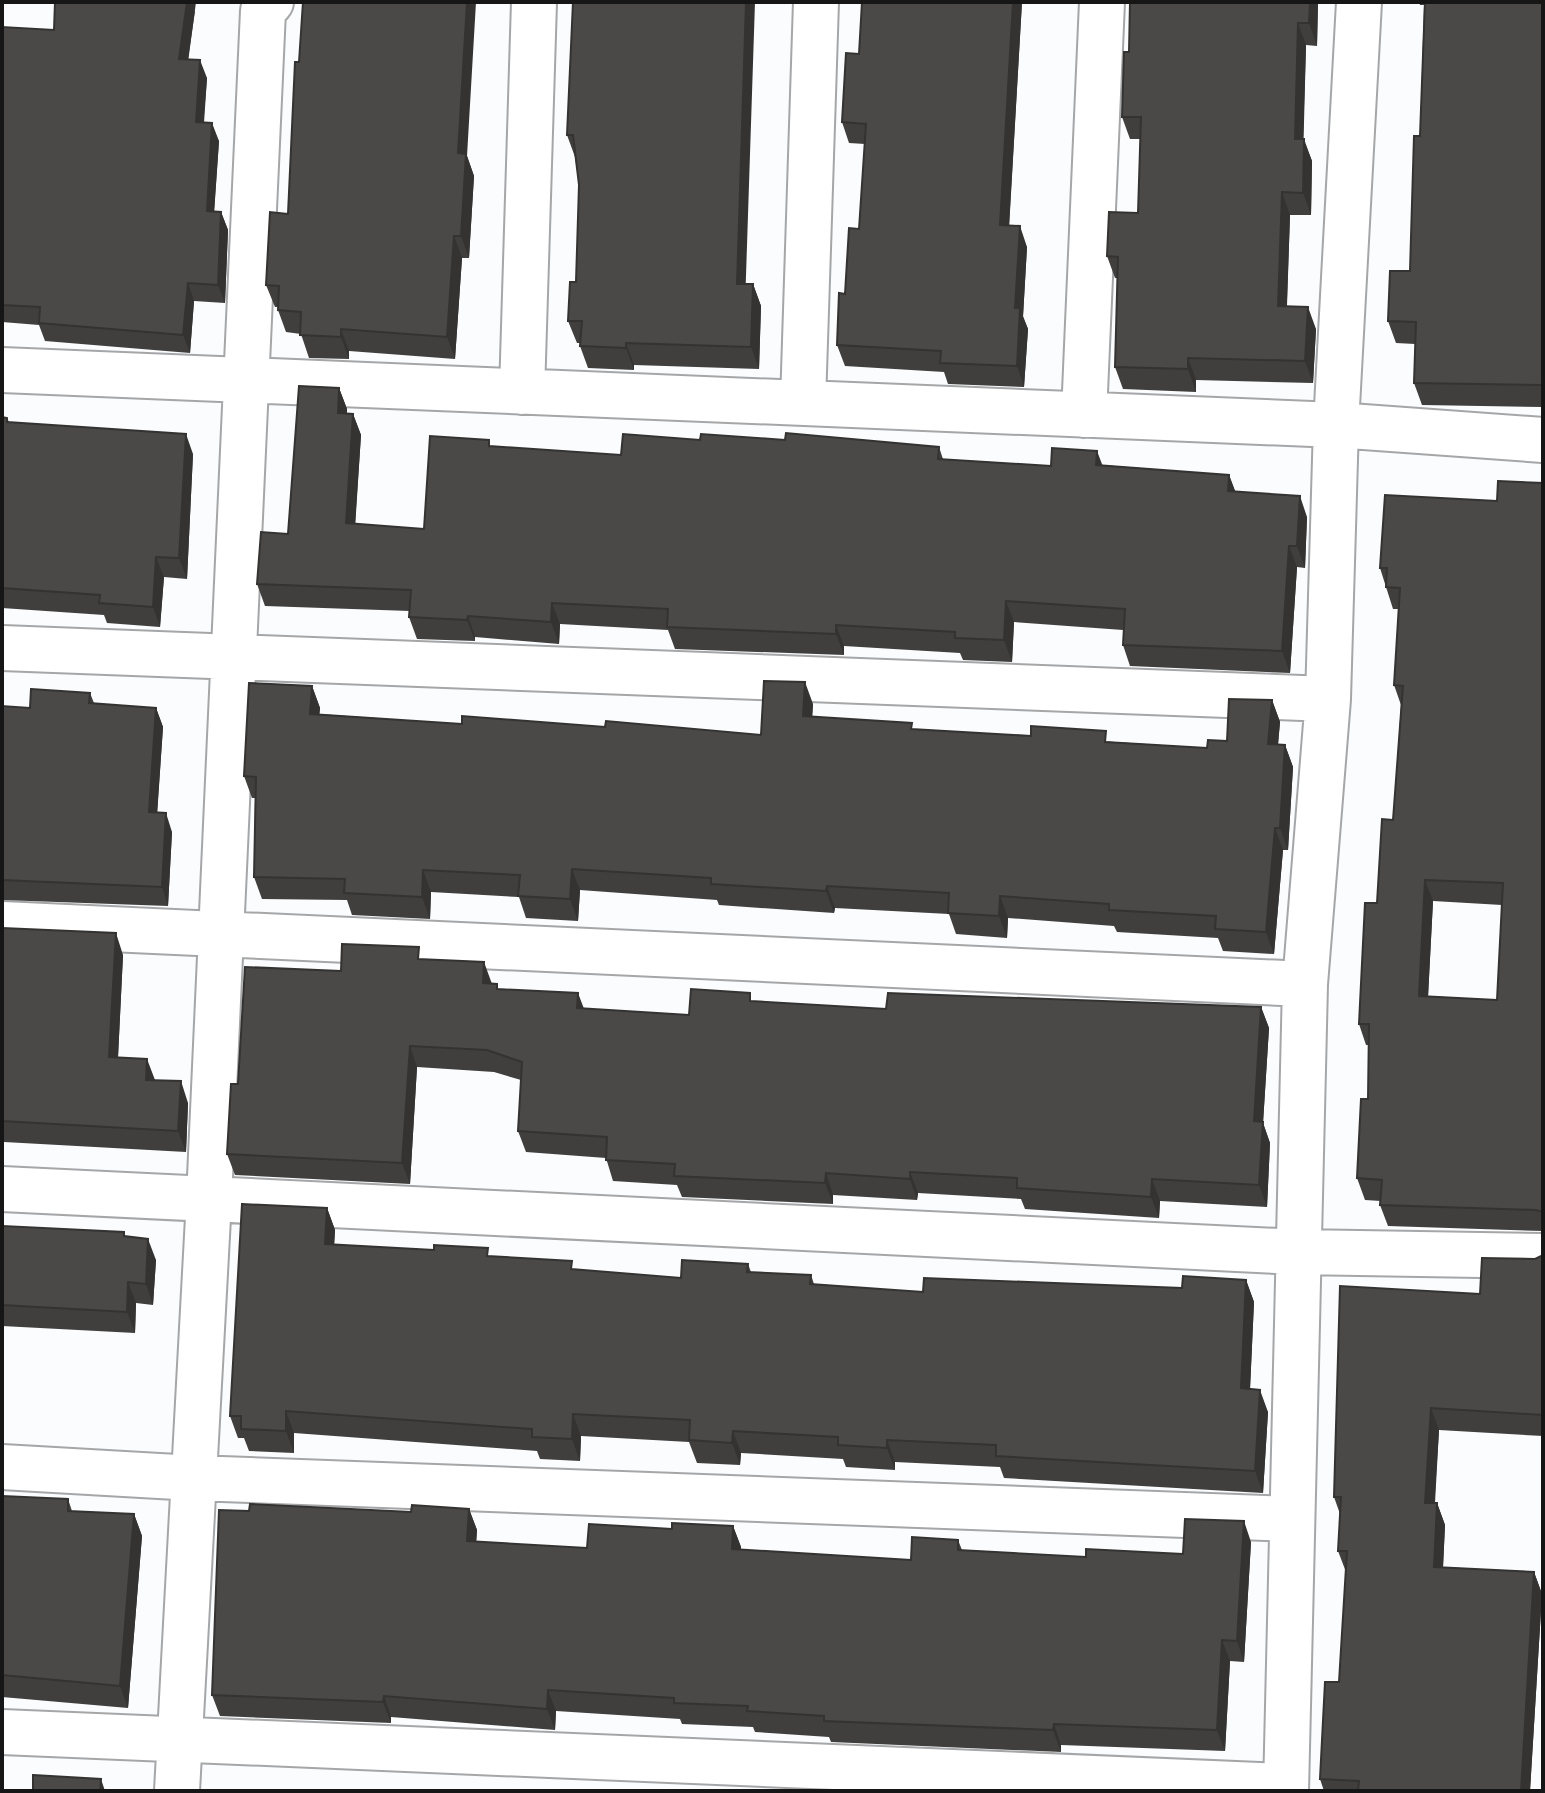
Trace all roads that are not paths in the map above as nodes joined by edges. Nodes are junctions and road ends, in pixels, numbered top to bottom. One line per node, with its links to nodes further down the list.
1 (271, 2): 7 (street)
2 (534, 2): 8 (street)
3 (816, 2): 9 (street)
4 (1102, 2): 10 (street)
5 (1359, 2): 11 (street)
6 (2, 370): 7 (street)
7 (246, 380): 8 (street); 14 (street)
8 (522, 392): 9 (street)
9 (803, 403): 10 (street)
10 (1084, 415): 11 (street)
11 (1336, 425): 12 (street); 15 (street)
12 (1543, 440)
13 (2, 648): 14 (street)
14 (233, 656): 15 (street); 17 (street)
15 (1328, 699): 18 (street)
16 (2, 924): 17 (street)
17 (219, 934): 18 (street); 20 (street)
18 (1305, 984): 21 (street)
19 (2, 1189): 20 (street)
20 (209, 1199): 21 (street); 24 (street)
21 (1298, 1252): 22 (street); 25 (street)
22 (1543, 1256)
23 (2, 1467): 24 (street)
24 (194, 1478): 25 (street); 27 (street)
25 (1292, 1519): 28 (street)
26 (2, 1732): 27 (street)
27 (180, 1741): 28 (street); 29 (street)
28 (1286, 1788)
29 (177, 1791)

